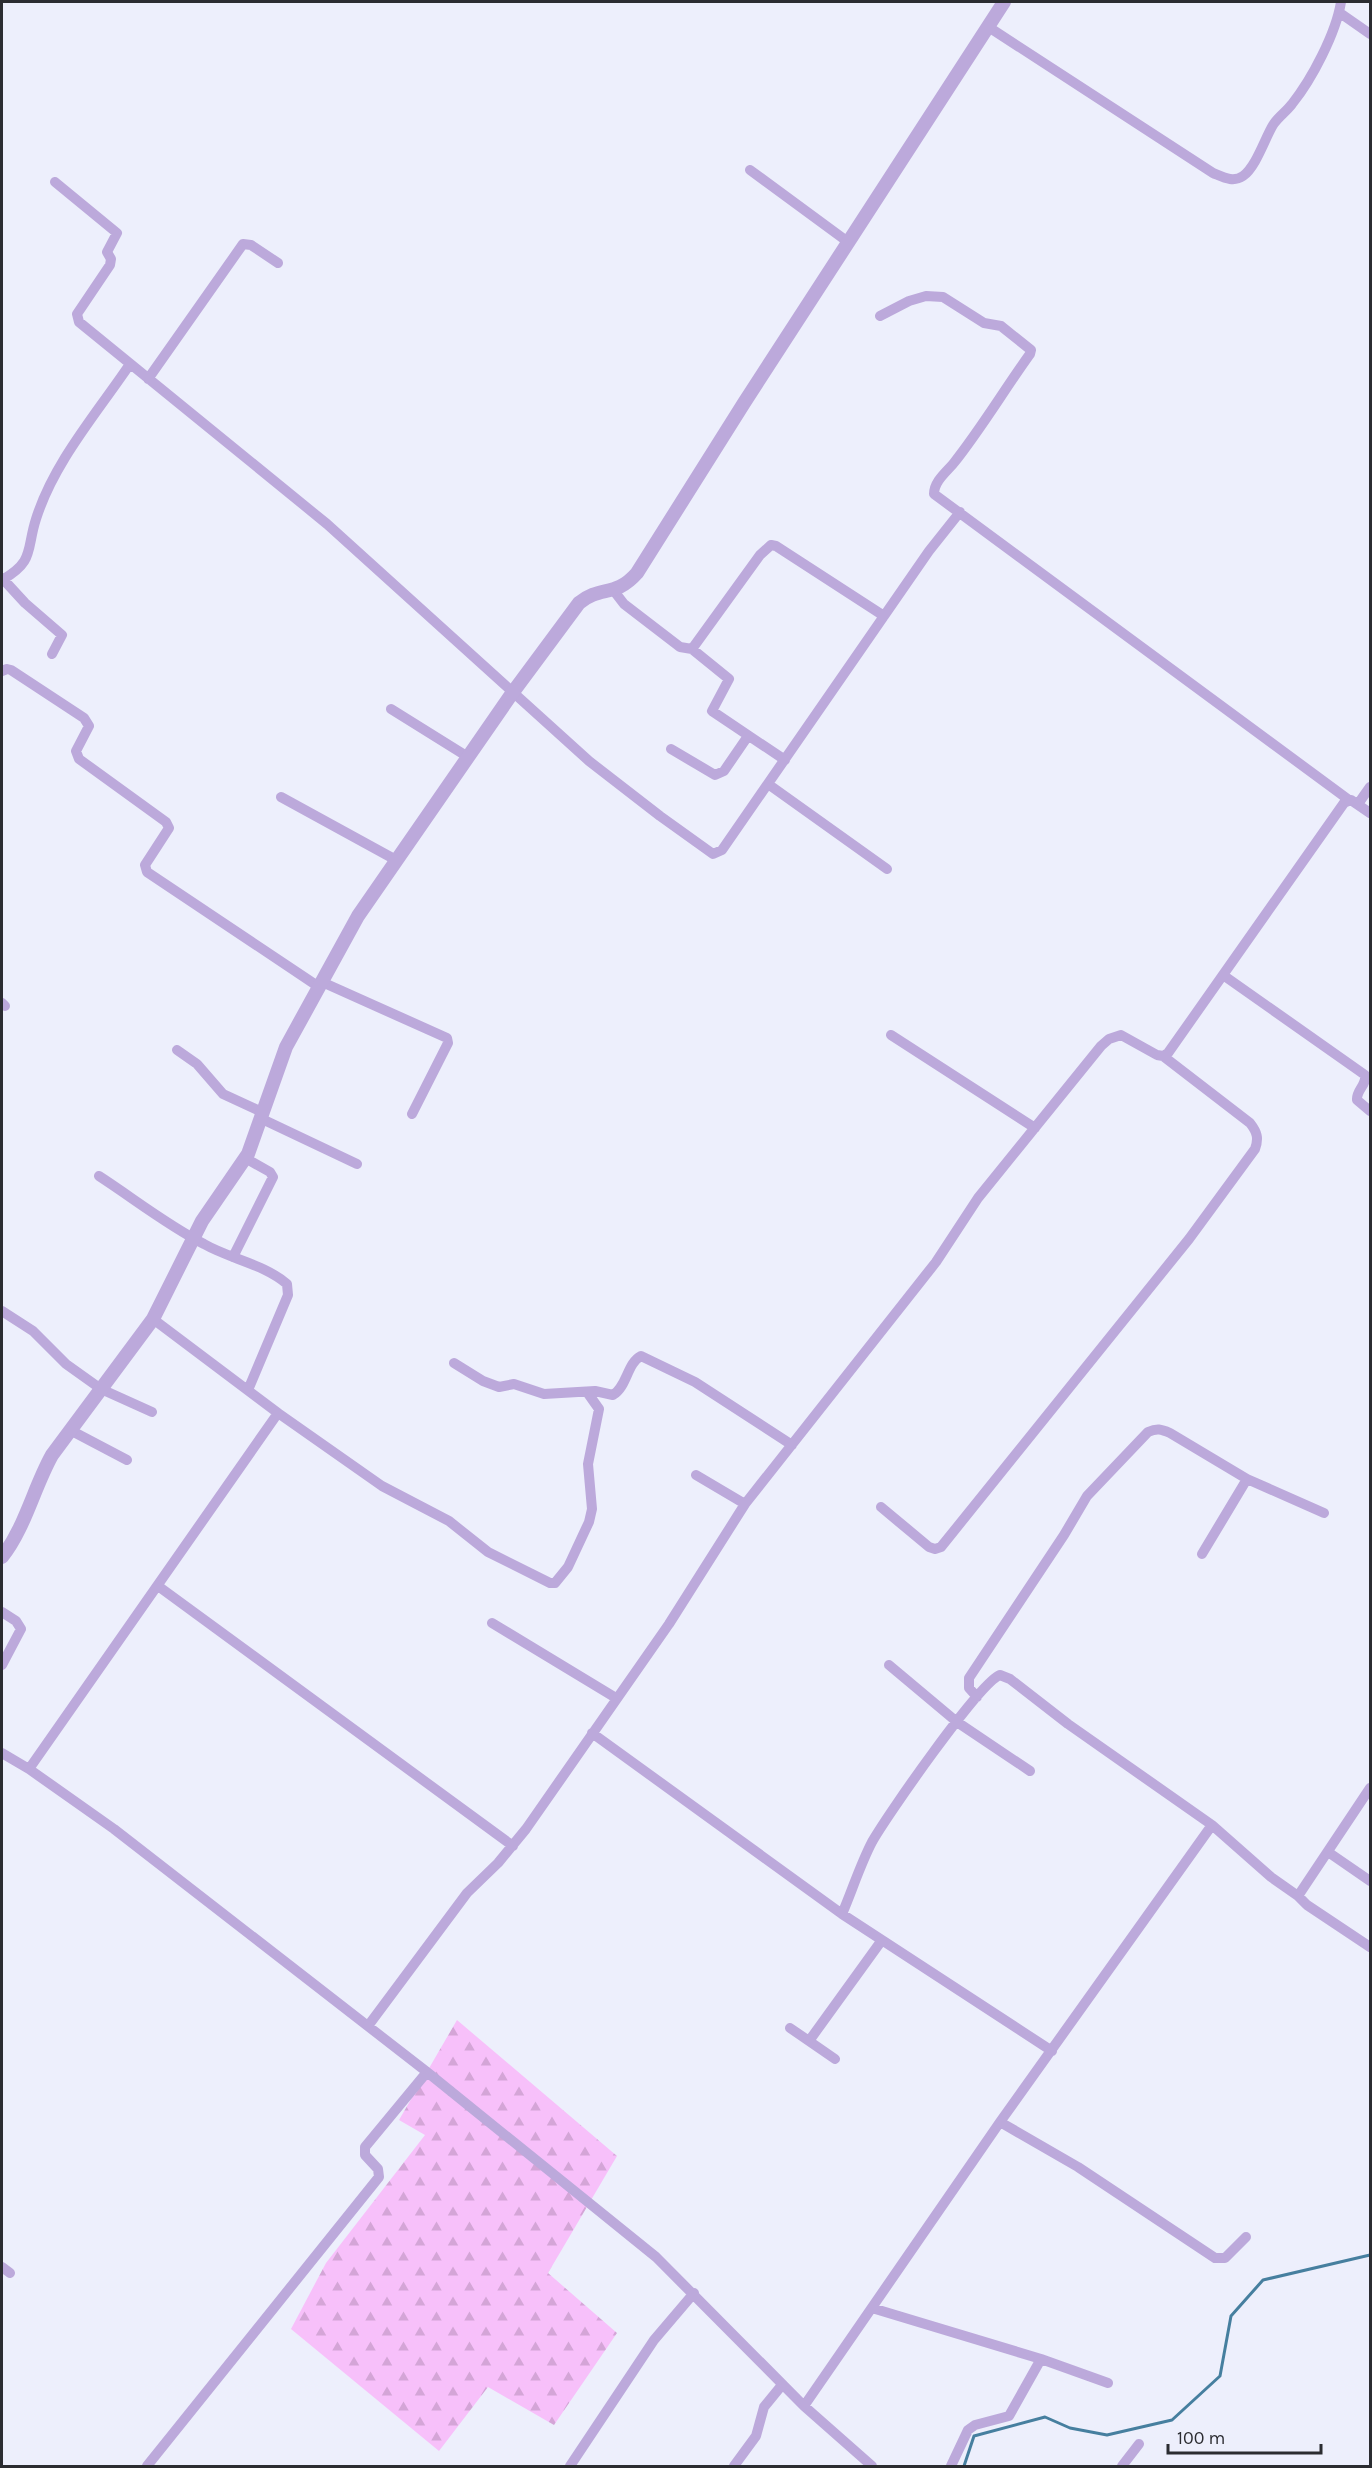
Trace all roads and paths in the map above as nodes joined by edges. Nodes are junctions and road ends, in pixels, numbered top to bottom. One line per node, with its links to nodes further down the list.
1 (1004, 2): 3 (street)
2 (1340, 7): 3 (street); 4 (street)
3 (987, 26): 7 (street)
4 (1371, 34)
5 (750, 170): 7 (street)
6 (55, 182): 10 (street)
7 (848, 242): 14 (street)
8 (278, 263): 11 (street)
9 (880, 316): 12 (street)
10 (130, 364): 11 (street); 13 (street)
11 (148, 379): 19 (street)
12 (960, 512): 15 (street); 28 (street)
13 (2, 579): 17 (street)
14 (614, 591): 16 (street); 19 (street)
15 (884, 615): 16 (street); 24 (street)
16 (692, 649): 21 (street)
17 (52, 654)
18 (2, 671): 33 (street)
19 (513, 692): 23 (street); 25 (street)
20 (391, 710): 23 (street)
21 (748, 736): 22 (street); 24 (street)
22 (671, 749)
23 (468, 757): 30 (street)
24 (785, 760): 25 (street)
25 (768, 784): 31 (street)
26 (1371, 787): 28 (street)
27 (281, 797): 30 (street)
28 (1353, 802): 29 (street); 32 (street)
29 (1371, 813)
30 (396, 860): 33 (street)
31 (887, 869)
32 (1223, 975): 36 (street); 37 (street)
33 (320, 984): 38 (street); 39 (street)
34 (891, 1035): 40 (street)
35 (177, 1050): 39 (street)
36 (1163, 1056): 40 (street); 60 (street)
37 (1371, 1111)
38 (412, 1114)
39 (263, 1116): 41 (street); 42 (street)
40 (1035, 1128): 55 (street)
41 (245, 1158): 44 (street); 45 (street)
42 (357, 1164)
43 (99, 1176): 44 (street)
44 (193, 1238): 45 (street); 47 (street)
45 (233, 1257): 50 (street)
46 (2, 1311): 49 (street)
47 (153, 1319): 49 (street); 50 (street)
48 (454, 1363): 51 (street)
49 (101, 1389): 52 (street); 54 (street)
50 (248, 1390): 53 (street)
51 (587, 1392): 53 (street); 55 (street)
52 (152, 1412)
53 (278, 1413): 64 (street)
54 (70, 1430): 56 (street); 63 (street)
55 (792, 1445): 59 (street)
56 (127, 1460)
57 (696, 1474): 59 (street)
58 (1247, 1479): 61 (street); 62 (street); 69 (street)
59 (745, 1504): 70 (street)
60 (881, 1507)
61 (1324, 1513)
62 (1202, 1554)
63 (2, 1557)
64 (158, 1586): 74 (street); 78 (street)
65 (2, 1612): 67 (street)
66 (492, 1623): 70 (street)
67 (2, 1665)
68 (889, 1665): 71 (street)
69 (977, 1697): 71 (street); 77 (street)
70 (616, 1698): 72 (street)
71 (957, 1722): 75 (street); 82 (street)
72 (592, 1733): 78 (street); 82 (street)
73 (2, 1753): 74 (street)
74 (29, 1768): 85 (street)
75 (1030, 1771)
76 (1371, 1788): 79 (street)
77 (1212, 1825): 81 (street); 88 (street)
78 (513, 1846): 85 (street)
79 (1328, 1852): 80 (street); 81 (street)
80 (1371, 1881)
81 (1298, 1896): 84 (street)
82 (842, 1914): 83 (street)
83 (882, 1940): 87 (street); 88 (street)
84 (1371, 1947)
85 (368, 2026): 90 (street)
86 (790, 2028): 87 (street)
87 (809, 2041): 89 (street)
88 (1052, 2051): 91 (street)
89 (835, 2059)
90 (427, 2072): 93 (street); 100 (street)
91 (1000, 2122): 92 (street); 94 (street)
92 (1246, 2237)
93 (694, 2293): 97 (street); 101 (street)
94 (872, 2308): 95 (street); 98 (street)
95 (1041, 2359): 96 (street); 104 (street)
96 (1108, 2383)
97 (782, 2385): 98 (street); 102 (street)
98 (804, 2406): 103 (street)
99 (1139, 2444): 105 (street)
100 (147, 2466)
101 (570, 2466)
102 (734, 2466)
103 (872, 2466)
104 (951, 2466)
105 (1122, 2466)

